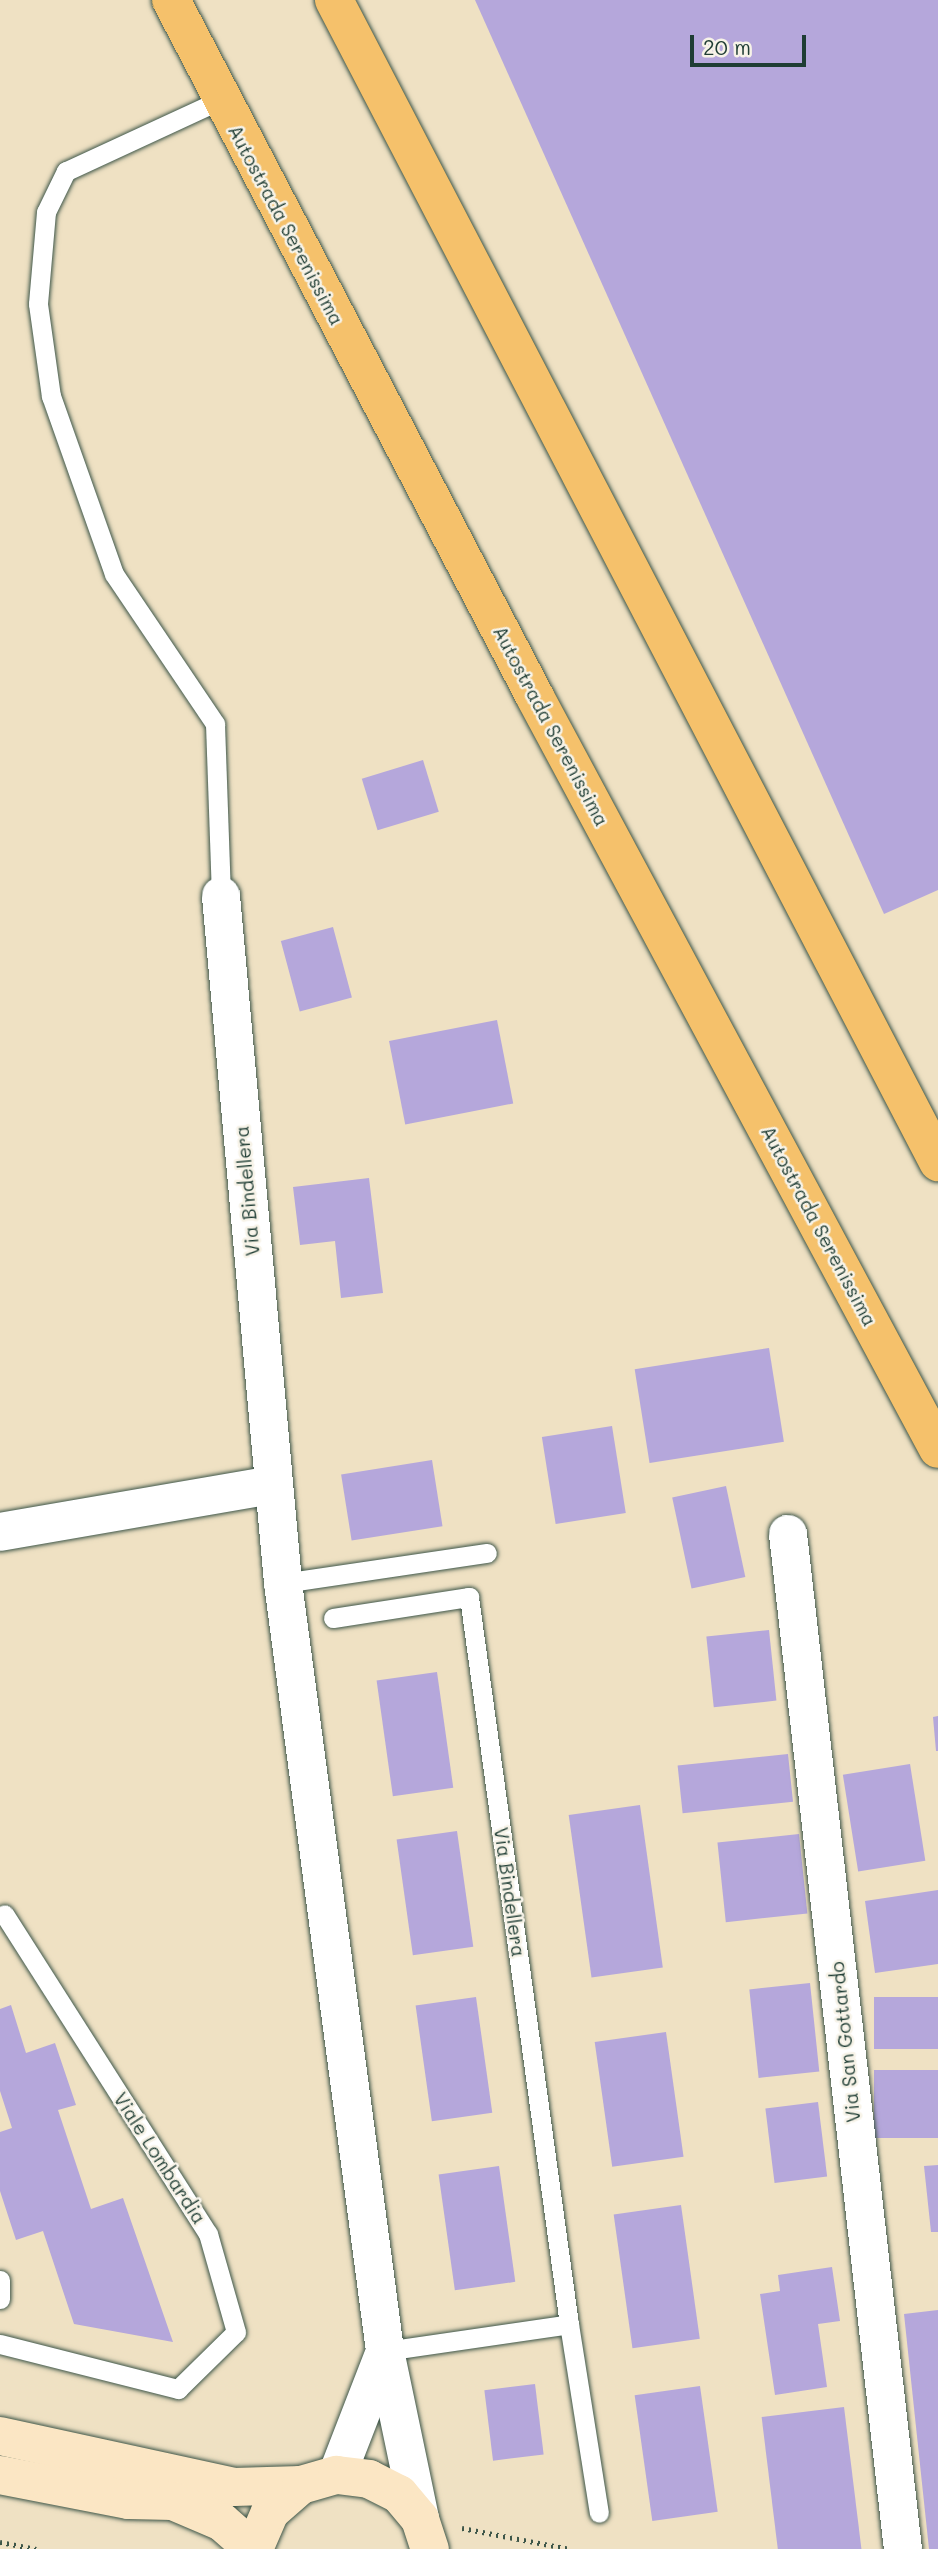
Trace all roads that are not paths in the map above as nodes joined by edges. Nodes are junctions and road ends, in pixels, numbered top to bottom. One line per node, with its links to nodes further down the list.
1 (171, 0): 3 (highway, Autostrada Serenissima)
2 (334, 0): 5 (highway)
3 (220, 100): 4 (lane); 6 (highway, Autostrada Serenissima)
4 (221, 897): 7 (street, Via Bindellera)
5 (938, 1162)
6 (938, 1449)
7 (273, 1485): 8 (street); 11 (street, Via Bindellera)
8 (0, 1532)
9 (788, 1534): 25 (street, Via San Gottardo)
10 (487, 1553): 11 (lane)
11 (283, 1583): 18 (street, Via Bindellera)
12 (333, 1618): 16 (lane, Via Bindellera)
13 (4, 1914): 17 (lane, Viale Lombardia)
14 (0, 2280): 15 (lane)
15 (0, 2299)
16 (569, 2324): 18 (lane); 22 (lane, Via Bindellera)
17 (0, 2344)
18 (385, 2351): 21 (street, Via Bindellera); 23 (street, Via Bindellera)
19 (0, 2436): 21 (main road)
20 (0, 2475): 24 (main road)
21 (319, 2480): 23 (main road); 24 (main road)
22 (599, 2513)
23 (432, 2538)
24 (254, 2549)
25 (903, 2549)

